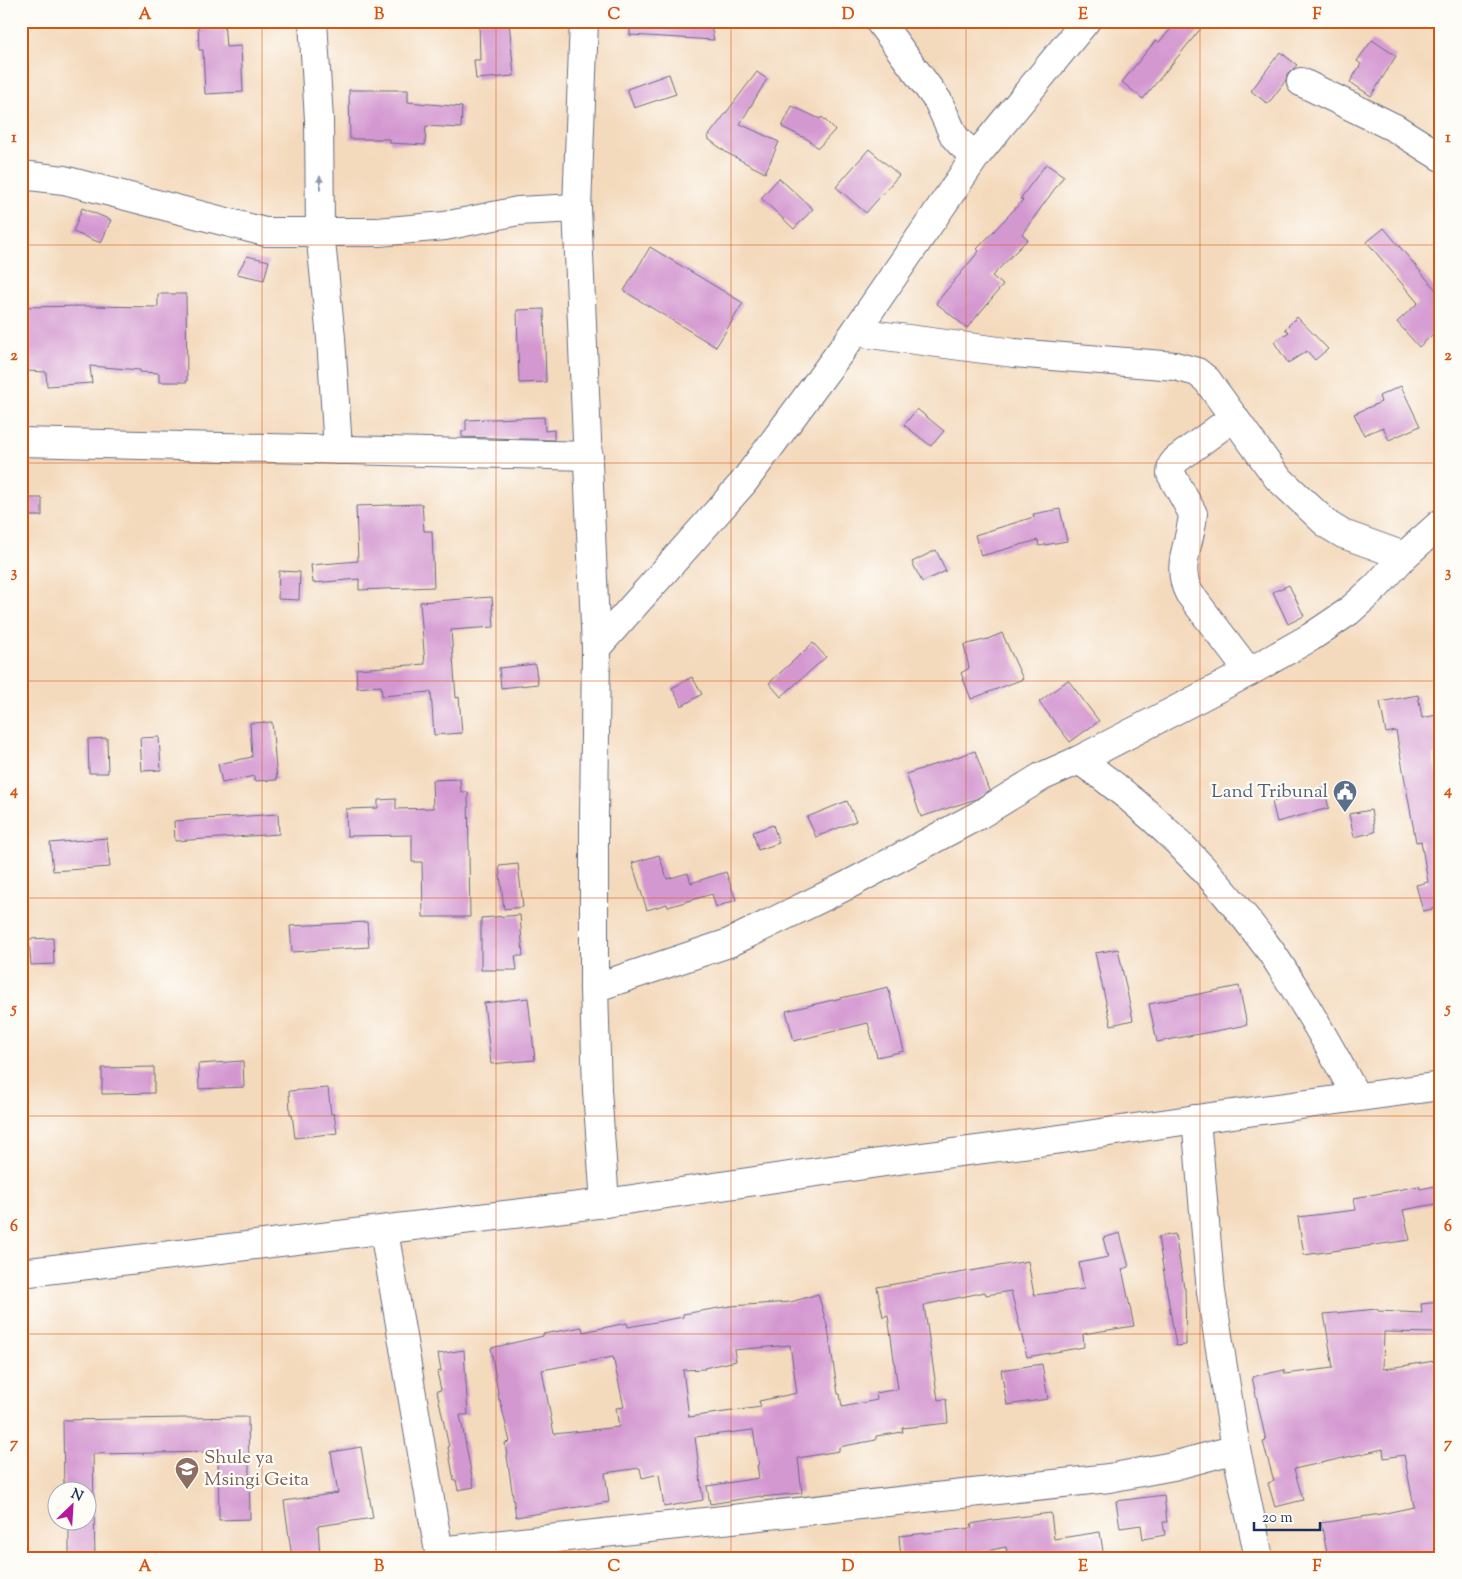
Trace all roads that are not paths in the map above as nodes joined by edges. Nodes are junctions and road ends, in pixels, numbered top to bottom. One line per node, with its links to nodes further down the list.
1 (313, 21): 10 (street, one-way to 1)
2 (584, 21): 9 (street)
3 (879, 21): 6 (street)
4 (1086, 21): 6 (street)
5 (1301, 82): 7 (street)
6 (976, 156): 11 (street)
7 (1441, 157)
8 (21, 174): 10 (street)
9 (577, 208): 10 (street); 15 (street)
10 (320, 232): 14 (street)
11 (855, 332): 12 (street); 18 (street)
12 (1234, 417): 17 (street); 19 (street)
13 (21, 442): 14 (street)
14 (338, 450): 15 (street)
15 (589, 456): 18 (street)
16 (1441, 523): 17 (street)
17 (1404, 556): 19 (street)
18 (596, 648): 21 (street)
19 (1249, 672): 20 (street)
20 (1079, 760): 21 (street); 23 (street)
21 (594, 988): 25 (street)
22 (1441, 1086): 23 (street)
23 (1356, 1096): 24 (street)
24 (1196, 1119): 25 (street); 28 (street)
25 (605, 1204): 26 (street)
26 (384, 1231): 27 (street); 29 (street)
27 (21, 1273)
28 (1236, 1449): 29 (street); 30 (street)
29 (439, 1554)
30 (1258, 1558)

